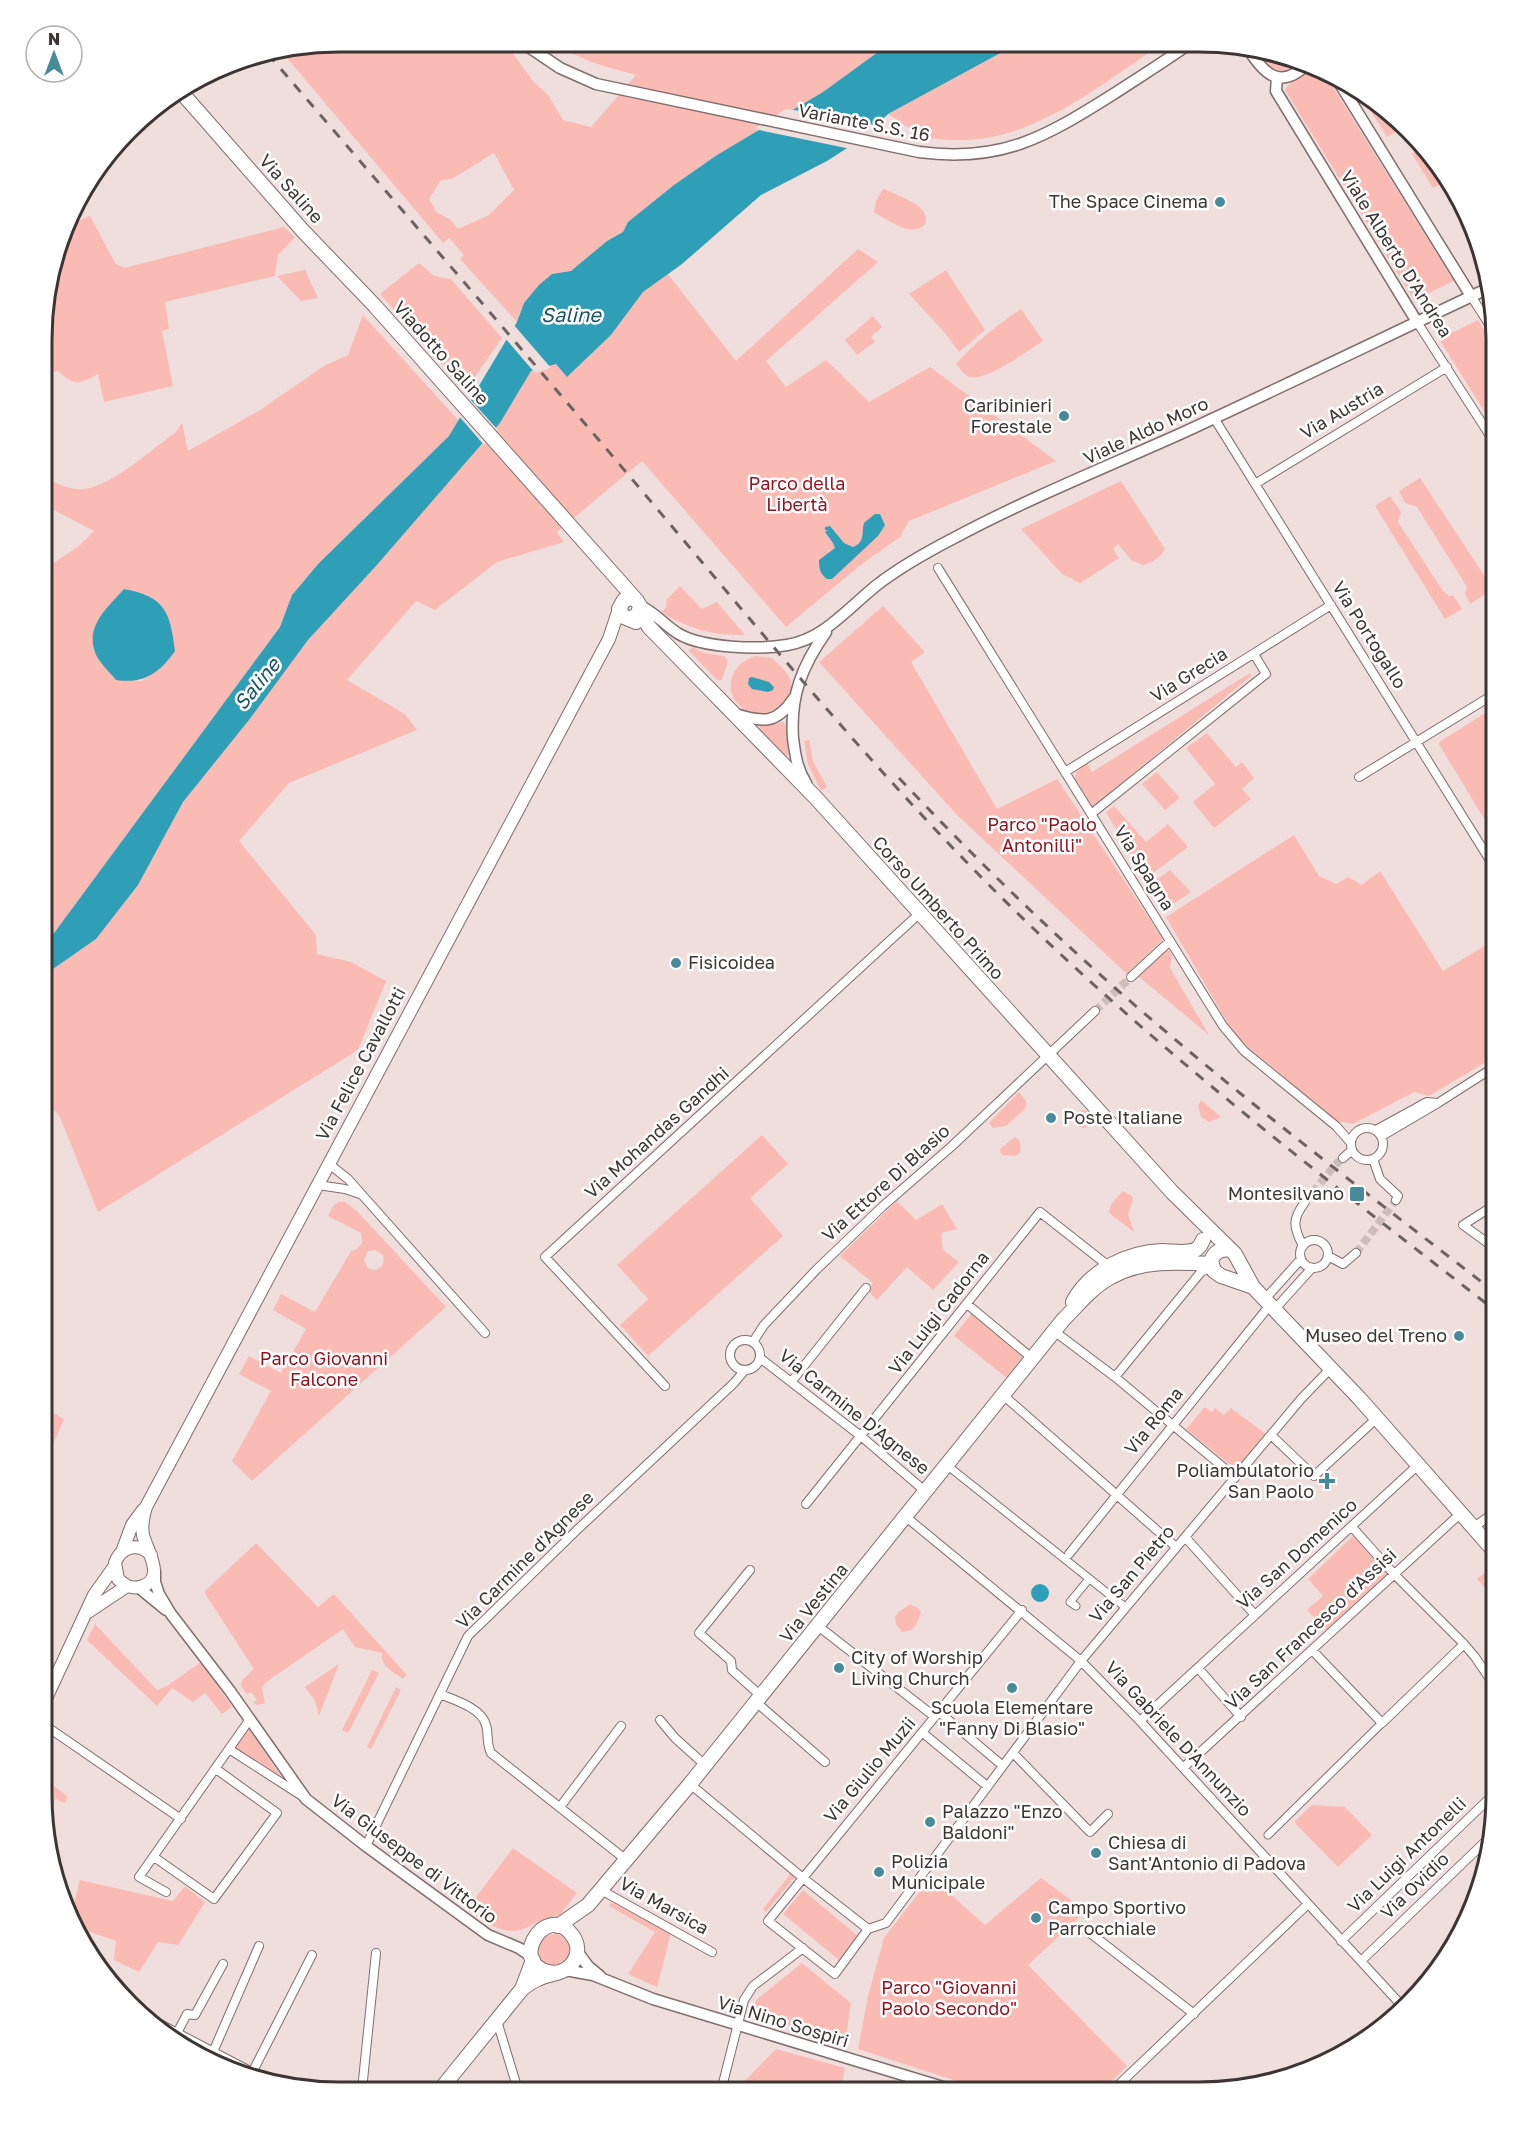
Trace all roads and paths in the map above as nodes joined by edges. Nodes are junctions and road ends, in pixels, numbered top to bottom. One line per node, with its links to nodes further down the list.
1 (535, 52): 2 (street, Variante S.S. 16)
2 (1178, 52)
3 (1255, 58): 5 (street)
4 (1298, 70): 5 (street)
5 (1277, 77): 12 (street, Viale Alberto D'Andrea)
6 (1346, 93): 9 (street)
7 (186, 97): 10 (main road, Via Saline)
8 (1481, 292): 9 (street, Viale Aldo Moro)
9 (1471, 297): 11 (street); 12 (street, Viale Aldo Moro)
10 (375, 306): 19 (main road, Viadotto Saline)
11 (1485, 318)
12 (1417, 322): 13 (street, Viale Alberto D'Andrea); 14 (street, Viale Aldo Moro)
13 (1447, 367): 15 (street, Viale Alberto D'Andrea); 16 (street, Via Austria)
14 (1214, 418): 16 (street, Via Portogallo); 20 (street, Viale Aldo Moro)
15 (1486, 429)
16 (1255, 484): 18 (street, Via Portogallo)
17 (938, 568): 26 (street, Via Spagna)
18 (1331, 605): 21 (street, Via Grecia); 25 (street, Via Portogallo)
19 (630, 610): 20 (street, Viale Aldo Moro); 24 (main road, Corso Umberto Primo); 43 (main road, Via Felice Cavallotti)
20 (829, 626): 22 (street, Viale Aldo Moro)
21 (1254, 654): 26 (street, Via Grecia); 29 (street)
22 (794, 698): 24 (street, Viale Aldo Moro); 28 (street, Viale Aldo Moro)
23 (1486, 699): 25 (street)
24 (735, 714): 28 (main road, Corso Umberto Primo)
25 (1417, 741): 27 (street); 30 (street, Via Portogallo)
26 (1065, 772): 29 (street, Via Spagna)
27 (1359, 777)
28 (816, 798): 31 (main road, Corso Umberto Primo)
29 (1091, 814): 32 (street, Via Spagna)
30 (1486, 854)
31 (920, 914): 35 (main road, Corso Umberto Primo); 75 (street, Via Mohandas Gandhi)
32 (1170, 941): 33 (street); 37 (street, Via Spagna)
33 (1131, 978)
34 (1095, 1011): 35 (street, Via Ettore Di Blasio)
35 (1047, 1055): 49 (main road, Corso Umberto Primo); 68 (street, Via Ettore Di Blasio)
36 (1486, 1072): 39 (street)
37 (1336, 1126): 38 (street, Via Spagna); 40 (street, Via Spagna)
38 (1354, 1133): 39 (street); 40 (street)
39 (1379, 1133): 42 (street)
40 (1352, 1147): 41 (street); 42 (street)
41 (1343, 1158)
42 (1373, 1159): 46 (street)
43 (329, 1164): 44 (main road, Via Felice Cavallotti); 45 (street)
44 (318, 1185): 45 (street); 87 (main road, Via Felice Cavallotti)
45 (360, 1194): 67 (street)
46 (1396, 1200)
47 (1305, 1202): 52 (street)
48 (1486, 1210): 51 (street)
49 (1197, 1216): 50 (main road); 55 (main road, Corso Umberto Primo)
50 (1203, 1240): 53 (main road, Via Vestina); 58 (main road)
51 (1486, 1242)
52 (1303, 1246): 56 (street); 57 (street)
53 (1180, 1251): 58 (main road, Via Vestina); 59 (main road, Via Vestina)
54 (1356, 1253): 56 (street)
55 (1234, 1255): 58 (main road); 61 (main road); 62 (main road, Corso Umberto Primo)
56 (1328, 1256): 60 (street)
57 (1301, 1259): 60 (street); 65 (street)
58 (1212, 1261): 61 (main road); 66 (main road, Via Vestina); 73 (street)
59 (1112, 1265): 64 (street, Via Luigi Cadorna); 66 (main road, Via Vestina)
60 (1312, 1268): 65 (street)
61 (1223, 1277): 62 (main road, Corso Umberto Primo)
62 (1253, 1287): 65 (main road, Corso Umberto Primo)
63 (866, 1288): 74 (street)
64 (967, 1304): 70 (street); 80 (street, Via Luigi Cadorna)
65 (1270, 1304): 71 (main road, Corso Umberto Primo); 78 (street, Via Roma)
66 (1058, 1325): 70 (main road, Via Vestina); 73 (street)
67 (485, 1334)
68 (753, 1342): 69 (street); 72 (street)
69 (760, 1358): 72 (street); 74 (street, Via Carmine D'Agnese)
70 (1033, 1359): 76 (main road, Via Vestina)
71 (1331, 1368): 77 (main road, Corso Umberto Primo); 79 (street, Via San Pietro)
72 (745, 1370): 117 (street, Via Carmine d'Agnese)
73 (1115, 1377): 78 (street)
74 (792, 1381): 80 (street, Via Carmine D'Agnese)
75 (665, 1386)
76 (1003, 1395): 82 (main road, Via Vestina); 85 (street)
77 (1377, 1418): 79 (street); 81 (main road, Corso Umberto Primo)
78 (1173, 1425): 83 (street); 85 (street, Via Roma)
79 (1271, 1435): 83 (street, Via San Pietro)
80 (862, 1437): 84 (street, Via Carmine D'Agnese); 86 (street, Via Luigi Cadorna)
81 (1418, 1465): 88 (main road, Corso Umberto Primo); 91 (street, Via San Domenico)
82 (948, 1466): 84 (main road, Via Vestina); 97 (street)
83 (1235, 1477): 93 (street, Via San Pietro)
84 (926, 1492): 89 (main road, Via Vestina)
85 (1117, 1493): 95 (street); 97 (street, Via Roma)
86 (806, 1504)
87 (146, 1507): 96 (main road, Via Felice Cavallotti); 98 (main road, Via Felice Cavallotti)
88 (1461, 1513): 92 (main road, Corso Umberto Primo); 101 (street, Via San Francesco d'Assisi)
89 (906, 1516): 106 (street, Via Gabriele D'Annunzio); 110 (main road, Via Vestina)
90 (1486, 1519): 92 (street)
91 (1352, 1527): 101 (street); 109 (street, Via San Domenico)
92 (1474, 1527): 94 (main road, Corso Umberto Primo)
93 (1185, 1537): 95 (street, Via San Pietro); 109 (street)
94 (1486, 1541)
95 (1176, 1547): 105 (street, Via San Pietro)
96 (122, 1552): 98 (main road); 99 (main road)
97 (1067, 1557): 102 (street)
98 (153, 1561): 103 (main road); 108 (street, Via Giuseppe di Vittorio)
99 (114, 1567): 103 (main road); 107 (main road)
100 (750, 1570): 118 (street)
101 (1394, 1574): 111 (street); 112 (street, Via San Francesco d'Assisi)
102 (1089, 1579): 104 (street); 105 (street)
103 (133, 1587): 107 (main road); 108 (street, Via Giuseppe di Vittorio)
104 (1076, 1606)
105 (1125, 1608): 113 (street, Via San Pietro)
106 (1022, 1610): 113 (street, Via Gabriele D'Annunzio); 119 (street, Via Giulio Muzii)
107 (87, 1613): 116 (main road)
108 (171, 1614): 121 (street, Via Giuseppe di Vittorio)
109 (1255, 1615): 114 (street, Via San Domenico)
110 (818, 1626): 118 (main road, Via Vestina); 119 (street, Via Giulio Muzii)
111 (1464, 1644): 115 (street); 124 (street)
112 (1312, 1650): 120 (street, Via San Francesco d'Assisi); 124 (street)
113 (1081, 1660): 123 (street, Via Gabriele D'Annunzio); 129 (street, Via San Pietro)
114 (1198, 1668): 120 (street); 123 (street, Via San Domenico)
115 (1486, 1673)
116 (52, 1686)
117 (440, 1694): 139 (street); 143 (street, Via Carmine d'Agnese)
118 (758, 1699): 130 (street); 131 (main road, Via Vestina)
119 (937, 1715): 127 (street, Via Giulio Muzii); 132 (street)
120 (1241, 1717): 133 (street, Via San Francesco d'Assisi)
121 (250, 1719): 128 (street); 135 (street, Via Giuseppe di Vittorio)
122 (660, 1720): 131 (street)
123 (1140, 1721): 133 (street, Via Gabriele D'Annunzio)
124 (1382, 1723): 142 (street)
125 (621, 1726): 139 (street)
126 (52, 1730): 141 (street)
127 (922, 1733): 137 (street); 147 (street, Via Giulio Muzii)
128 (229, 1749): 134 (street); 135 (street, Via Giuseppe di Vittorio)
129 (1013, 1753): 132 (street, Via San Pietro); 140 (street)
130 (825, 1761)
131 (705, 1765): 136 (main road, Via Vestina)
132 (1003, 1766): 137 (street, Via San Pietro)
133 (1183, 1768): 150 (street, Via Gabriele D'Annunzio)
134 (216, 1769): 141 (street); 145 (street)
135 (289, 1782): 143 (street, Via Giuseppe di Vittorio)
136 (690, 1784): 146 (main road, Via Vestina); 147 (street)
137 (987, 1786): 153 (street, Via San Pietro)
138 (1486, 1802): 156 (street, Via Luigi Antonelli)
139 (560, 1807): 146 (street)
140 (1108, 1814)
141 (181, 1819): 145 (street)
142 (1268, 1835)
143 (366, 1846): 157 (street, Via Giuseppe di Vittorio)
144 (1481, 1846): 165 (street, Via Ovidio)
145 (154, 1857): 149 (street)
146 (625, 1859): 148 (main road, Via Vestina)
147 (803, 1878): 153 (street); 160 (street, Via Giulio Muzii)
148 (601, 1890): 151 (main road, Via Vestina); 161 (street, Via Marsica)
149 (166, 1892)
150 (1308, 1904): 156 (street, Via Gabriele D'Annunzio); 171 (street)
151 (588, 1905): 152 (main road, Via Vestina); 158 (main road, Via Vestina)
152 (558, 1926): 155 (main road); 158 (main road)
153 (868, 1929): 160 (street)
154 (1085, 1929): 171 (street)
155 (535, 1936): 157 (street, Via Giuseppe di Vittorio); 164 (main road)
156 (1341, 1941): 165 (street, Via Gabriele D'Annunzio)
157 (504, 1943): 164 (street, Via Giuseppe di Vittorio)
158 (576, 1944): 167 (main road); 168 (street, Via Nino Sospiri)
159 (260, 1946): 176 (street)
160 (802, 1948): 173 (street)
161 (712, 1952)
162 (376, 1953): 179 (street)
163 (312, 1955): 178 (street)
164 (532, 1958): 167 (main road); 169 (main road)
165 (1361, 1961): 170 (street, Via Gabriele D'Annunzio)
166 (223, 1964): 174 (street)
167 (560, 1972): 168 (street, Via Nino Sospiri); 169 (main road)
168 (602, 1978): 173 (street, Via Nino Sospiri)
169 (522, 1989): 172 (main road)
170 (1398, 2001)
171 (1194, 2014): 184 (street)
172 (496, 2021): 180 (main road); 181 (street)
173 (738, 2026): 182 (street); 183 (street, Via Nino Sospiri)
174 (178, 2031)
175 (197, 2043): 176 (street)
176 (213, 2052): 177 (street)
177 (220, 2056)
178 (254, 2068)
179 (363, 2082)
180 (446, 2082)
181 (515, 2082)
182 (723, 2082)
183 (926, 2082)
184 (1122, 2082)

